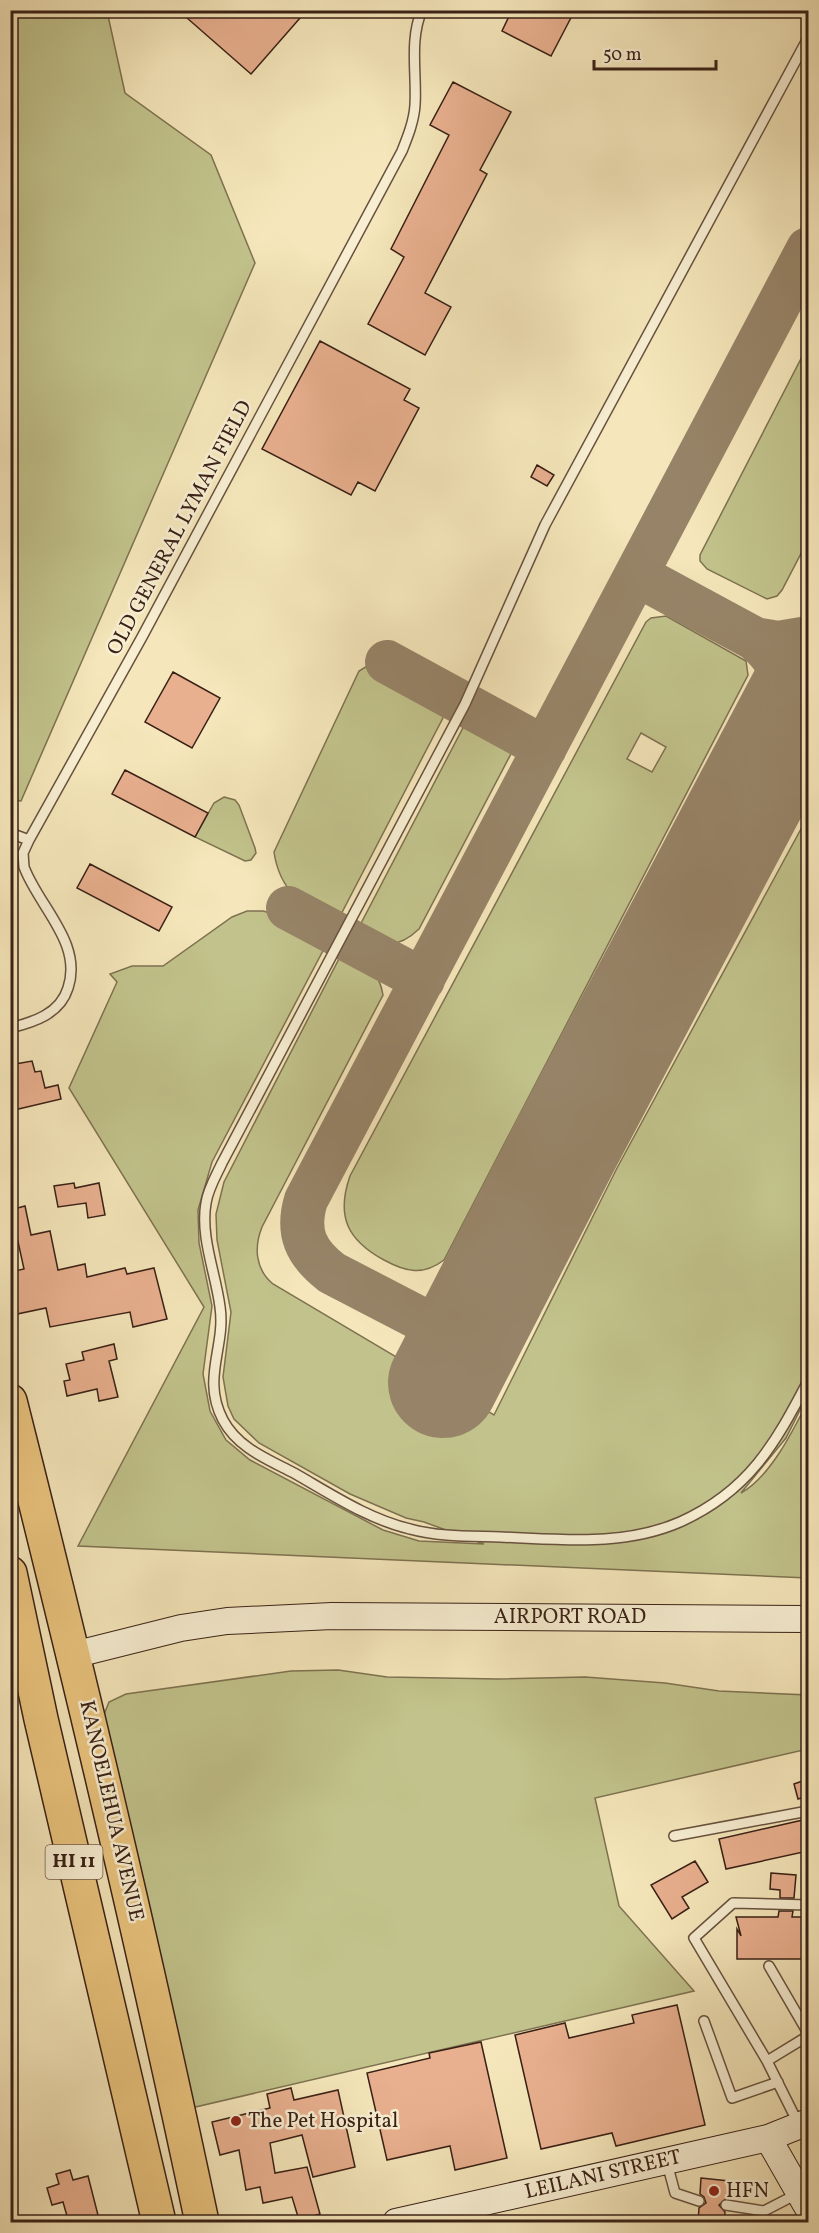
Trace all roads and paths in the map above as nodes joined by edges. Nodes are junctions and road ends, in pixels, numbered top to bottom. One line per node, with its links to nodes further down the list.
1 (422, 10): 4 (lane, OLD GENERAL LYMAN FIELD)
2 (808, 38): 6 (lane)
3 (10, 833): 4 (lane)
4 (28, 840): 5 (lane, OLD GENERAL LYMAN FIELD)
5 (10, 1028)
6 (808, 1381)
7 (10, 1401): 10 (highway, KANOELEHUA AVENUE / HI 11)
8 (12, 1590): 11 (highway, HI 11)
9 (808, 1619): 10 (street, AIRPORT ROAD)
10 (73, 1655): 11 (highway); 27 (highway, KANOELEHUA AVENUE / HI 11)
11 (21, 1668): 26 (highway, HI 11)
12 (808, 1811): 13 (lane)
13 (674, 1836)
14 (808, 1905): 18 (lane)
15 (769, 1966): 17 (lane)
16 (704, 2021): 19 (lane)
17 (808, 2035): 18 (lane)
18 (767, 2061): 19 (lane)
19 (778, 2082): 20 (lane)
20 (804, 2124): 21 (street, LEILANI STREET)
21 (768, 2138): 22 (street, LEILANI STREET); 23 (street)
22 (667, 2161): 24 (lane); 28 (street, LEILANI STREET)
23 (804, 2200): 25 (lane)
24 (699, 2201)
25 (726, 2205)
26 (159, 2223)
27 (202, 2223)
28 (396, 2223)

